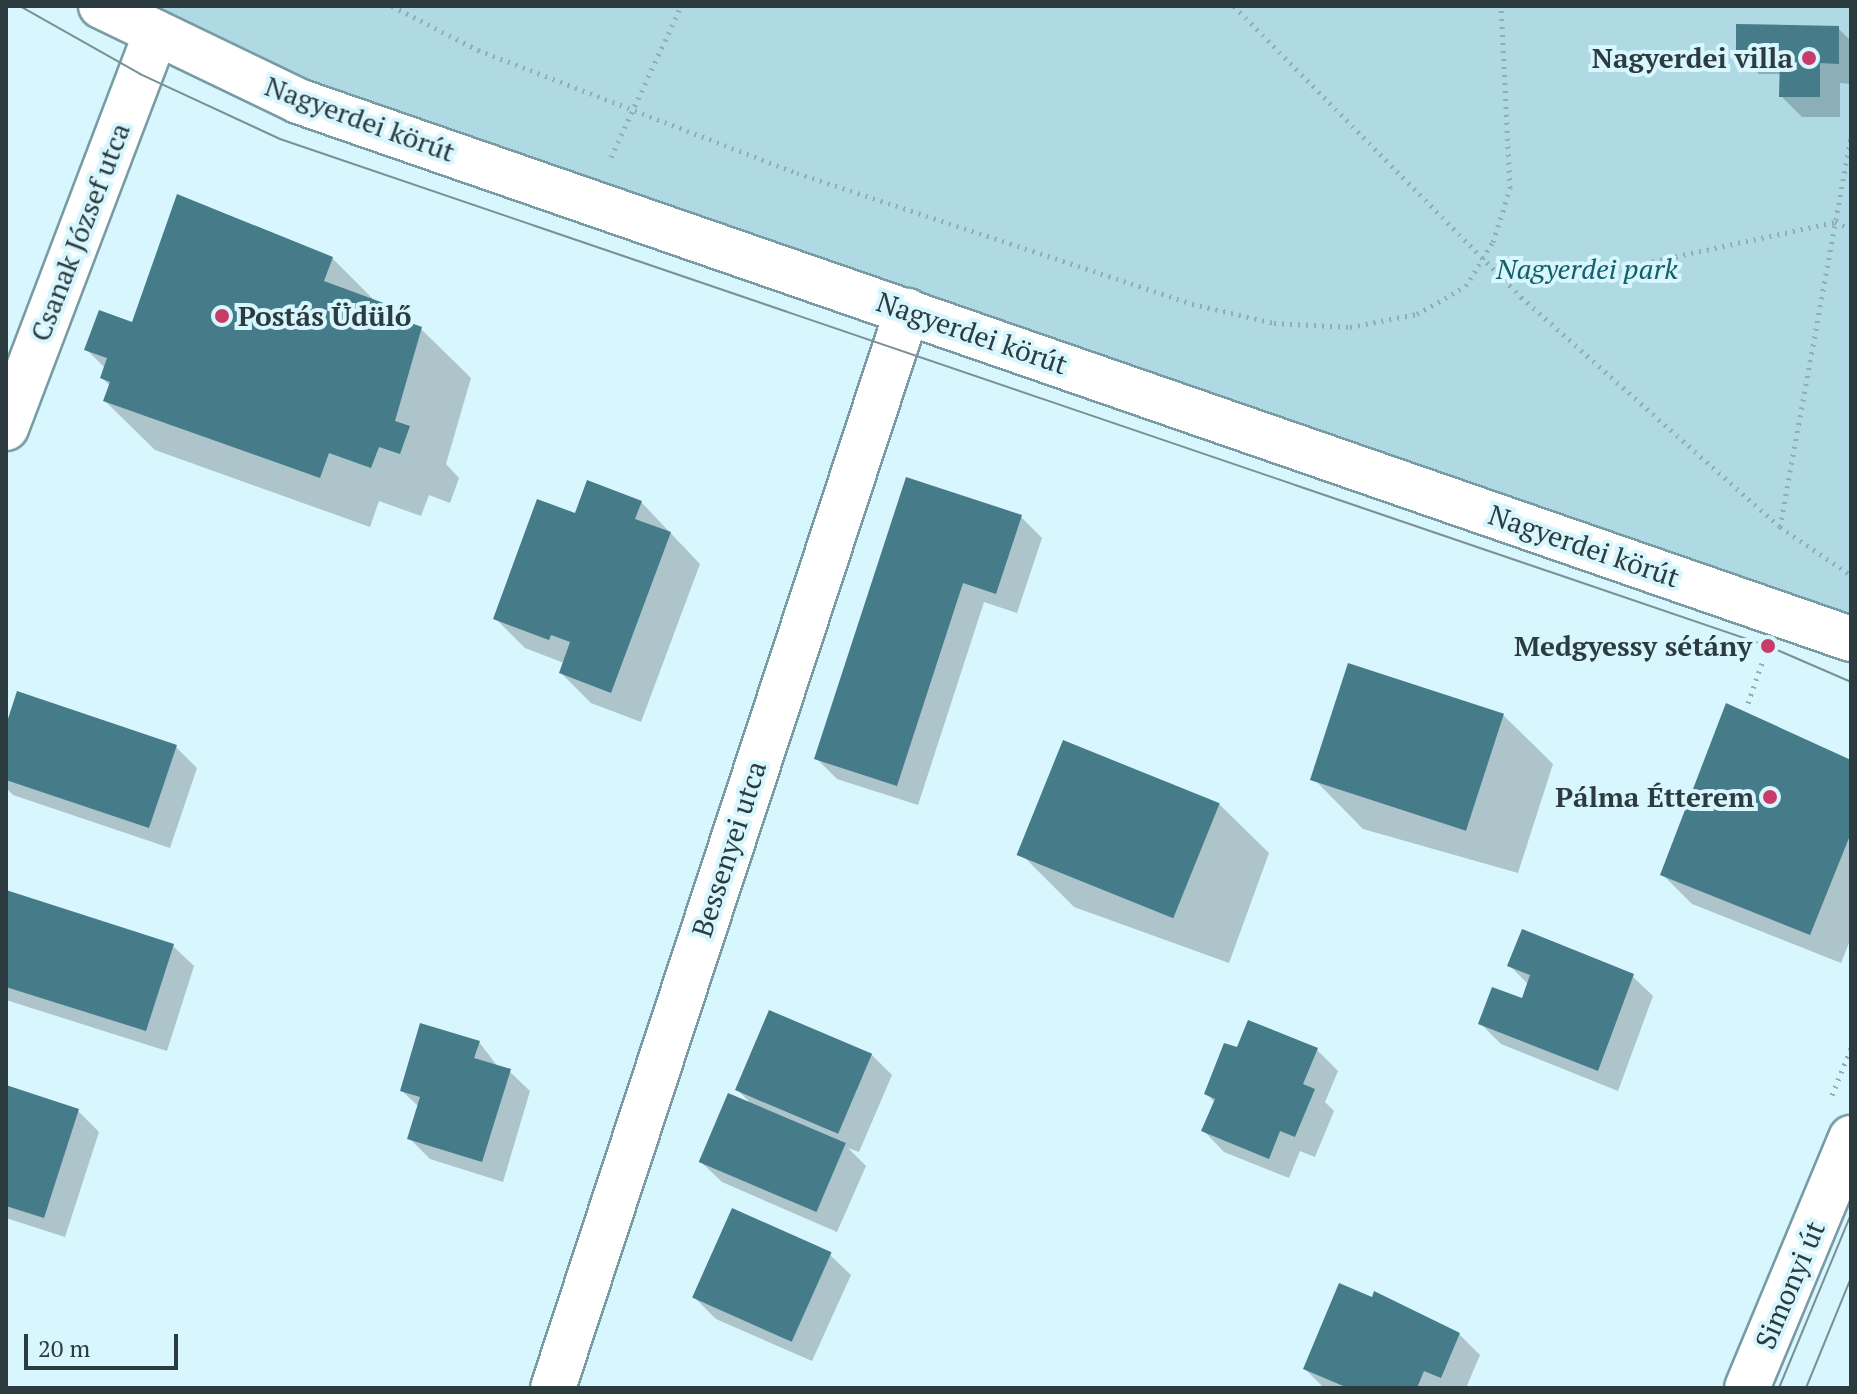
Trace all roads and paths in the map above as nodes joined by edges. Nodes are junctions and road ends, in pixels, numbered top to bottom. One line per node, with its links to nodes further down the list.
1 (101, 6): 6 (street, Nagyerdei körút)
2 (392, 6): 7 (path)
3 (681, 6): 7 (path)
4 (1234, 6): 12 (path)
5 (1501, 6): 12 (path)
6 (155, 35): 9 (street, Nagyerdei körút); 15 (street, Csanak József utca)
7 (633, 113): 9 (path); 12 (path)
8 (1851, 136): 10 (path)
9 (592, 202): 14 (street, Nagyerdei körút)
10 (1835, 222): 11 (path); 13 (path); 16 (path)
11 (1851, 229)
12 (1483, 259): 16 (path)
13 (1613, 270)
14 (907, 311): 18 (street, Nagyerdei körút); 22 (street, Bessenyei utca)
15 (6, 428)
16 (1780, 527): 17 (path)
17 (1851, 575)
18 (1851, 639)
19 (1763, 660): 20 (path)
20 (1748, 703)
21 (1851, 1138): 23 (street, Simonyi út)
22 (553, 1388)
23 (1747, 1388)

